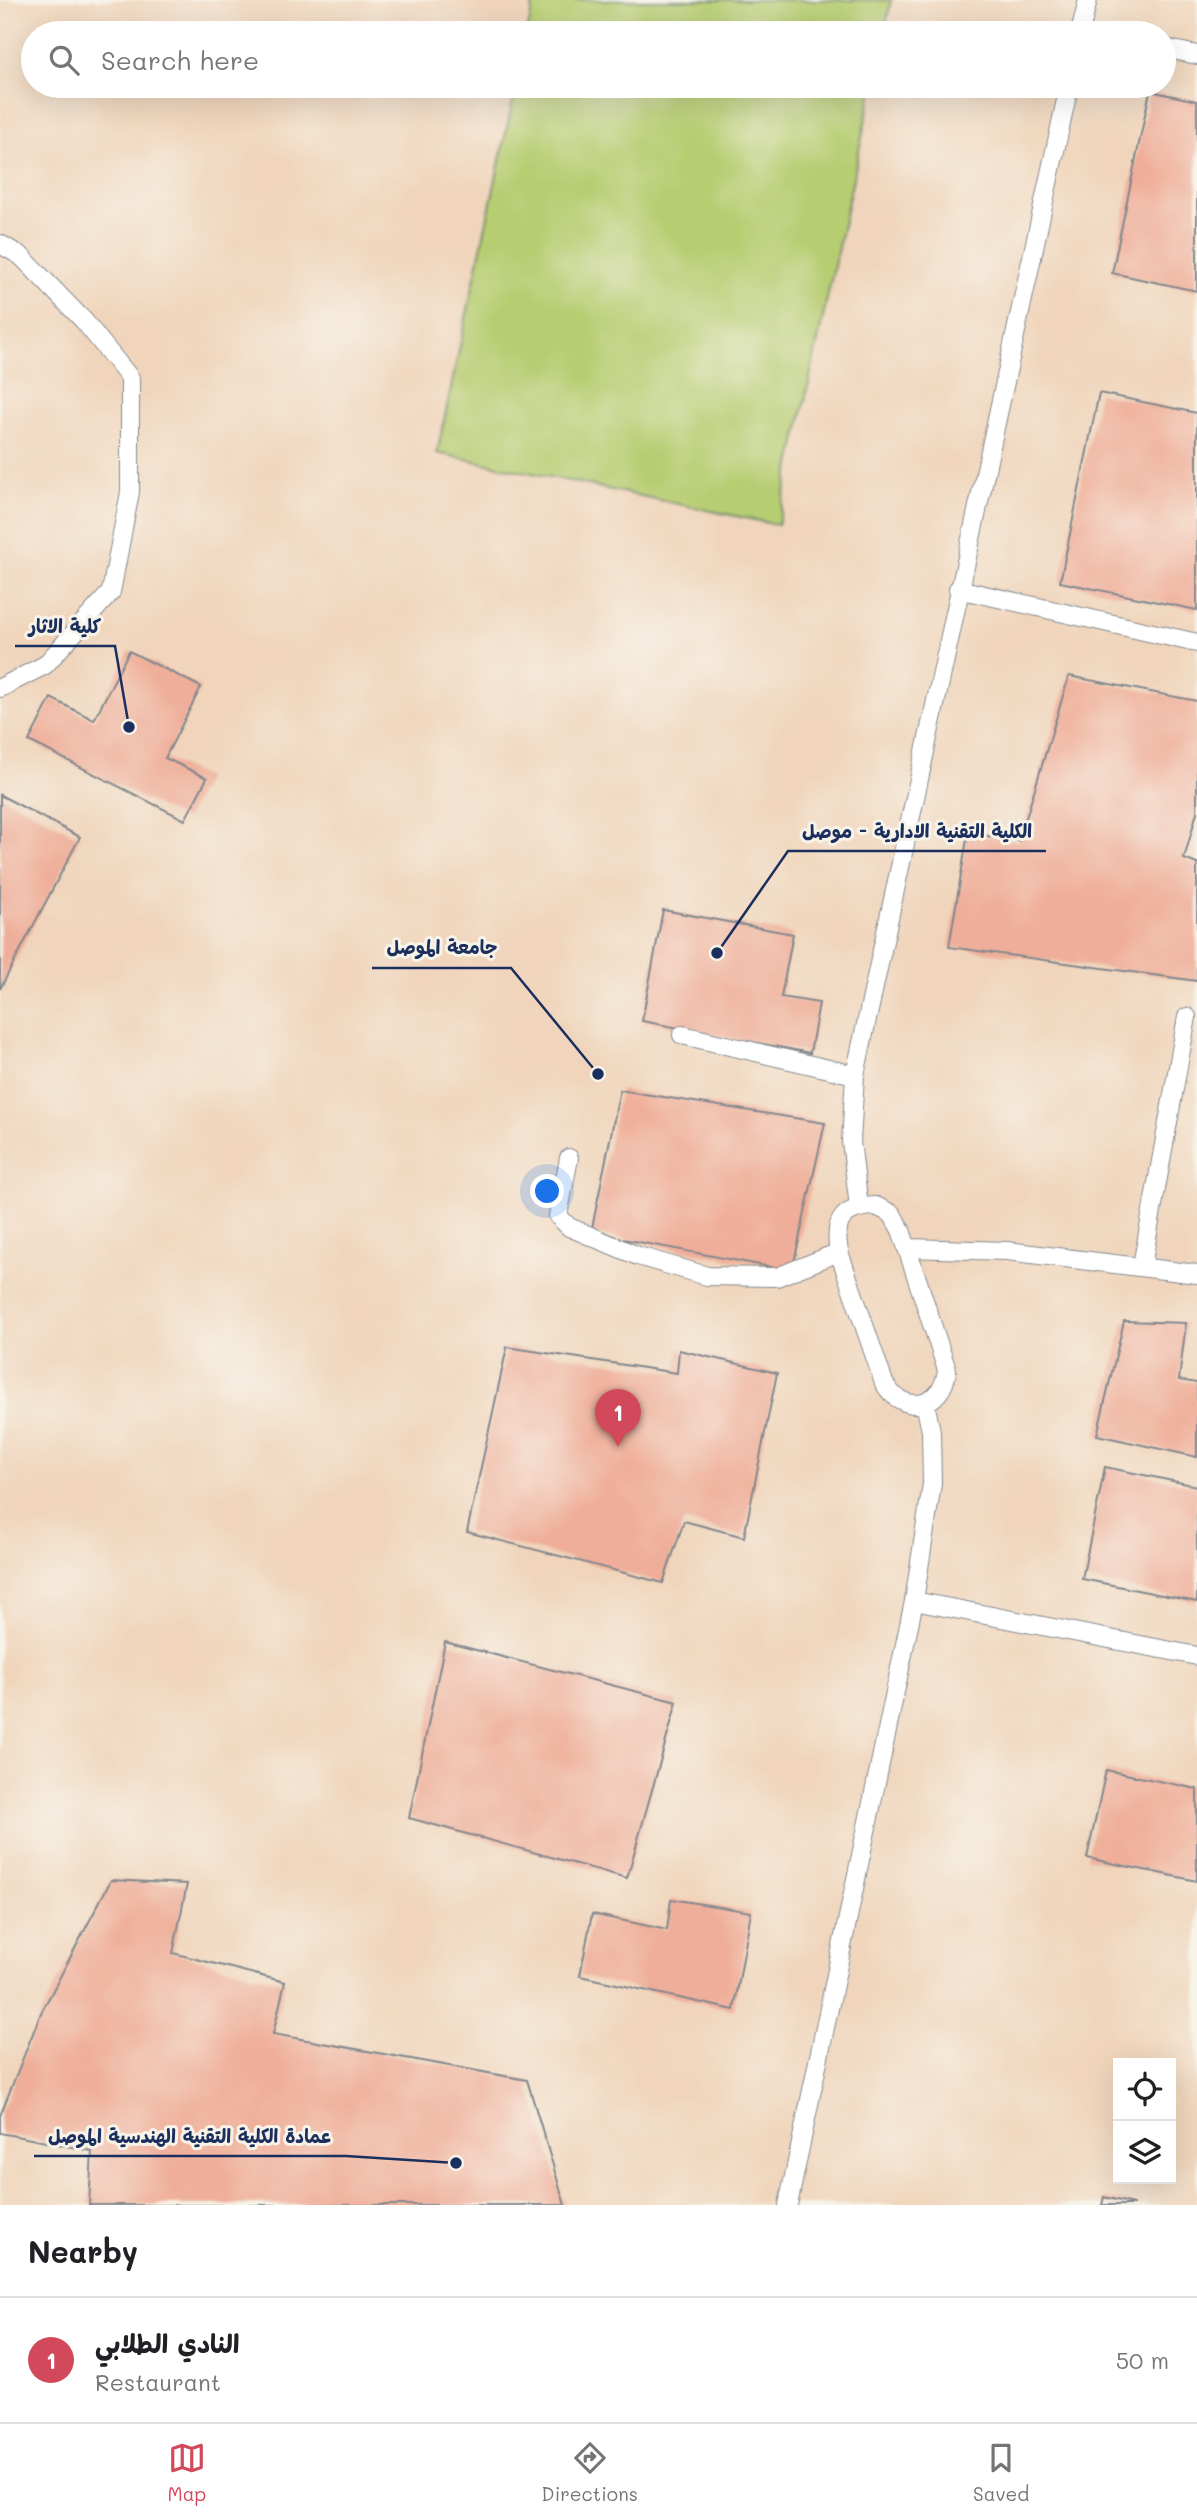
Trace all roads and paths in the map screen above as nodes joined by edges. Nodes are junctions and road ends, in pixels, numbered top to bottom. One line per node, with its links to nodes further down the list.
1 (1088, 0): 2 (lane)
2 (1086, 21)
3 (1176, 51): 4 (lane)
4 (1197, 55)
5 (1066, 98): 7 (lane)
6 (0, 244): 9 (lane)
7 (958, 589): 8 (lane); 12 (lane)
8 (1197, 643)
9 (0, 688)
10 (1188, 1017): 17 (lane)
11 (682, 1035): 12 (lane)
12 (855, 1075): 14 (lane)
13 (569, 1158): 16 (lane)
14 (859, 1206): 15 (lane); 16 (lane)
15 (907, 1248): 17 (lane); 19 (lane)
16 (839, 1252): 19 (lane)
17 (1142, 1266): 18 (lane)
18 (1197, 1274)
19 (925, 1403): 20 (lane)
20 (914, 1601): 21 (lane); 22 (lane)
21 (1197, 1656)
22 (788, 2205)

